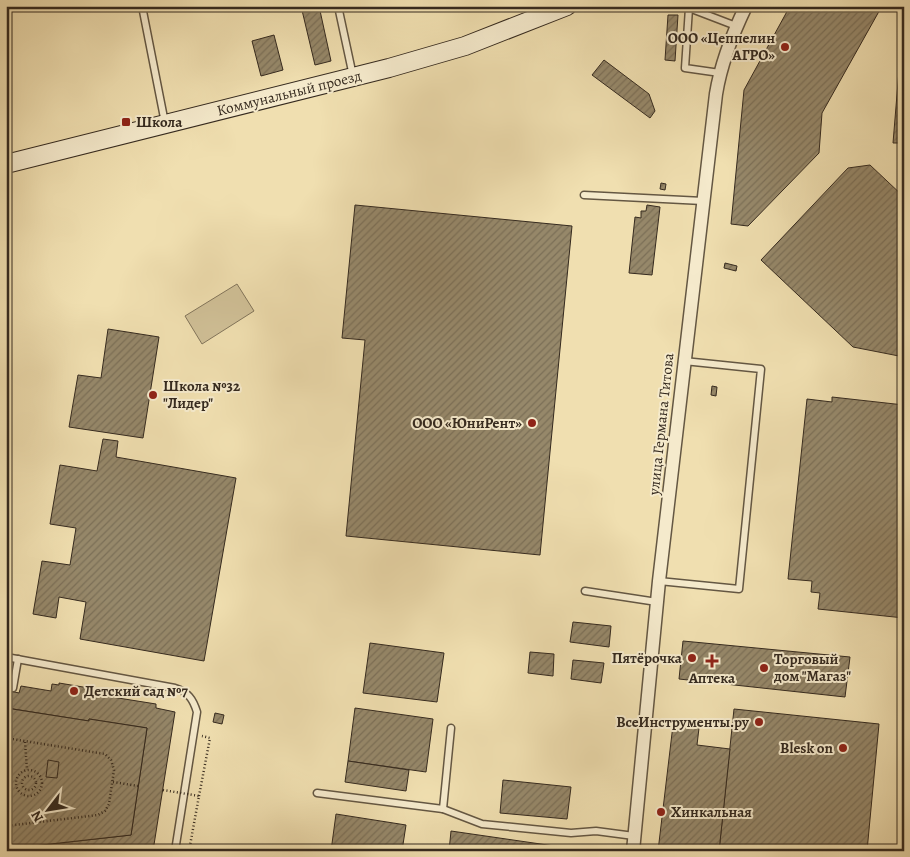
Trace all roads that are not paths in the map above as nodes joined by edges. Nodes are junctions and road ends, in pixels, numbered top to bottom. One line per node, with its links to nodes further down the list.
1 (142, 6): 9 (lane)
2 (338, 6): 8 (lane)
3 (568, 6): 8 (street, Коммунальный проезд)
4 (746, 6): 6 (street, улица Германа Титова)
5 (688, 7): 6 (lane); 7 (lane)
6 (736, 26): 7 (street, улица Германа Титова)
7 (720, 72): 12 (street, улица Германа Титова)
8 (353, 77): 9 (street, Коммунальный проезд)
9 (165, 124): 10 (street, Коммунальный проезд)
10 (6, 164)
11 (584, 195): 12 (lane)
12 (703, 201): 13 (street, улица Германа Титова)
13 (684, 361): 14 (street, улица Германа Титова); 14 (lane)
14 (659, 580): 16 (street, улица Германа Титова)
15 (584, 591): 16 (lane)
16 (657, 602): 23 (street, улица Германа Титова)
17 (6, 657): 18 (lane)
18 (18, 659): 19 (lane); 24 (lane)
19 (14, 688)
20 (451, 728): 22 (lane)
21 (317, 793): 22 (lane)
22 (443, 809): 23 (lane)
23 (634, 836): 25 (street, улица Германа Титова)
24 (175, 851)
25 (633, 851)

